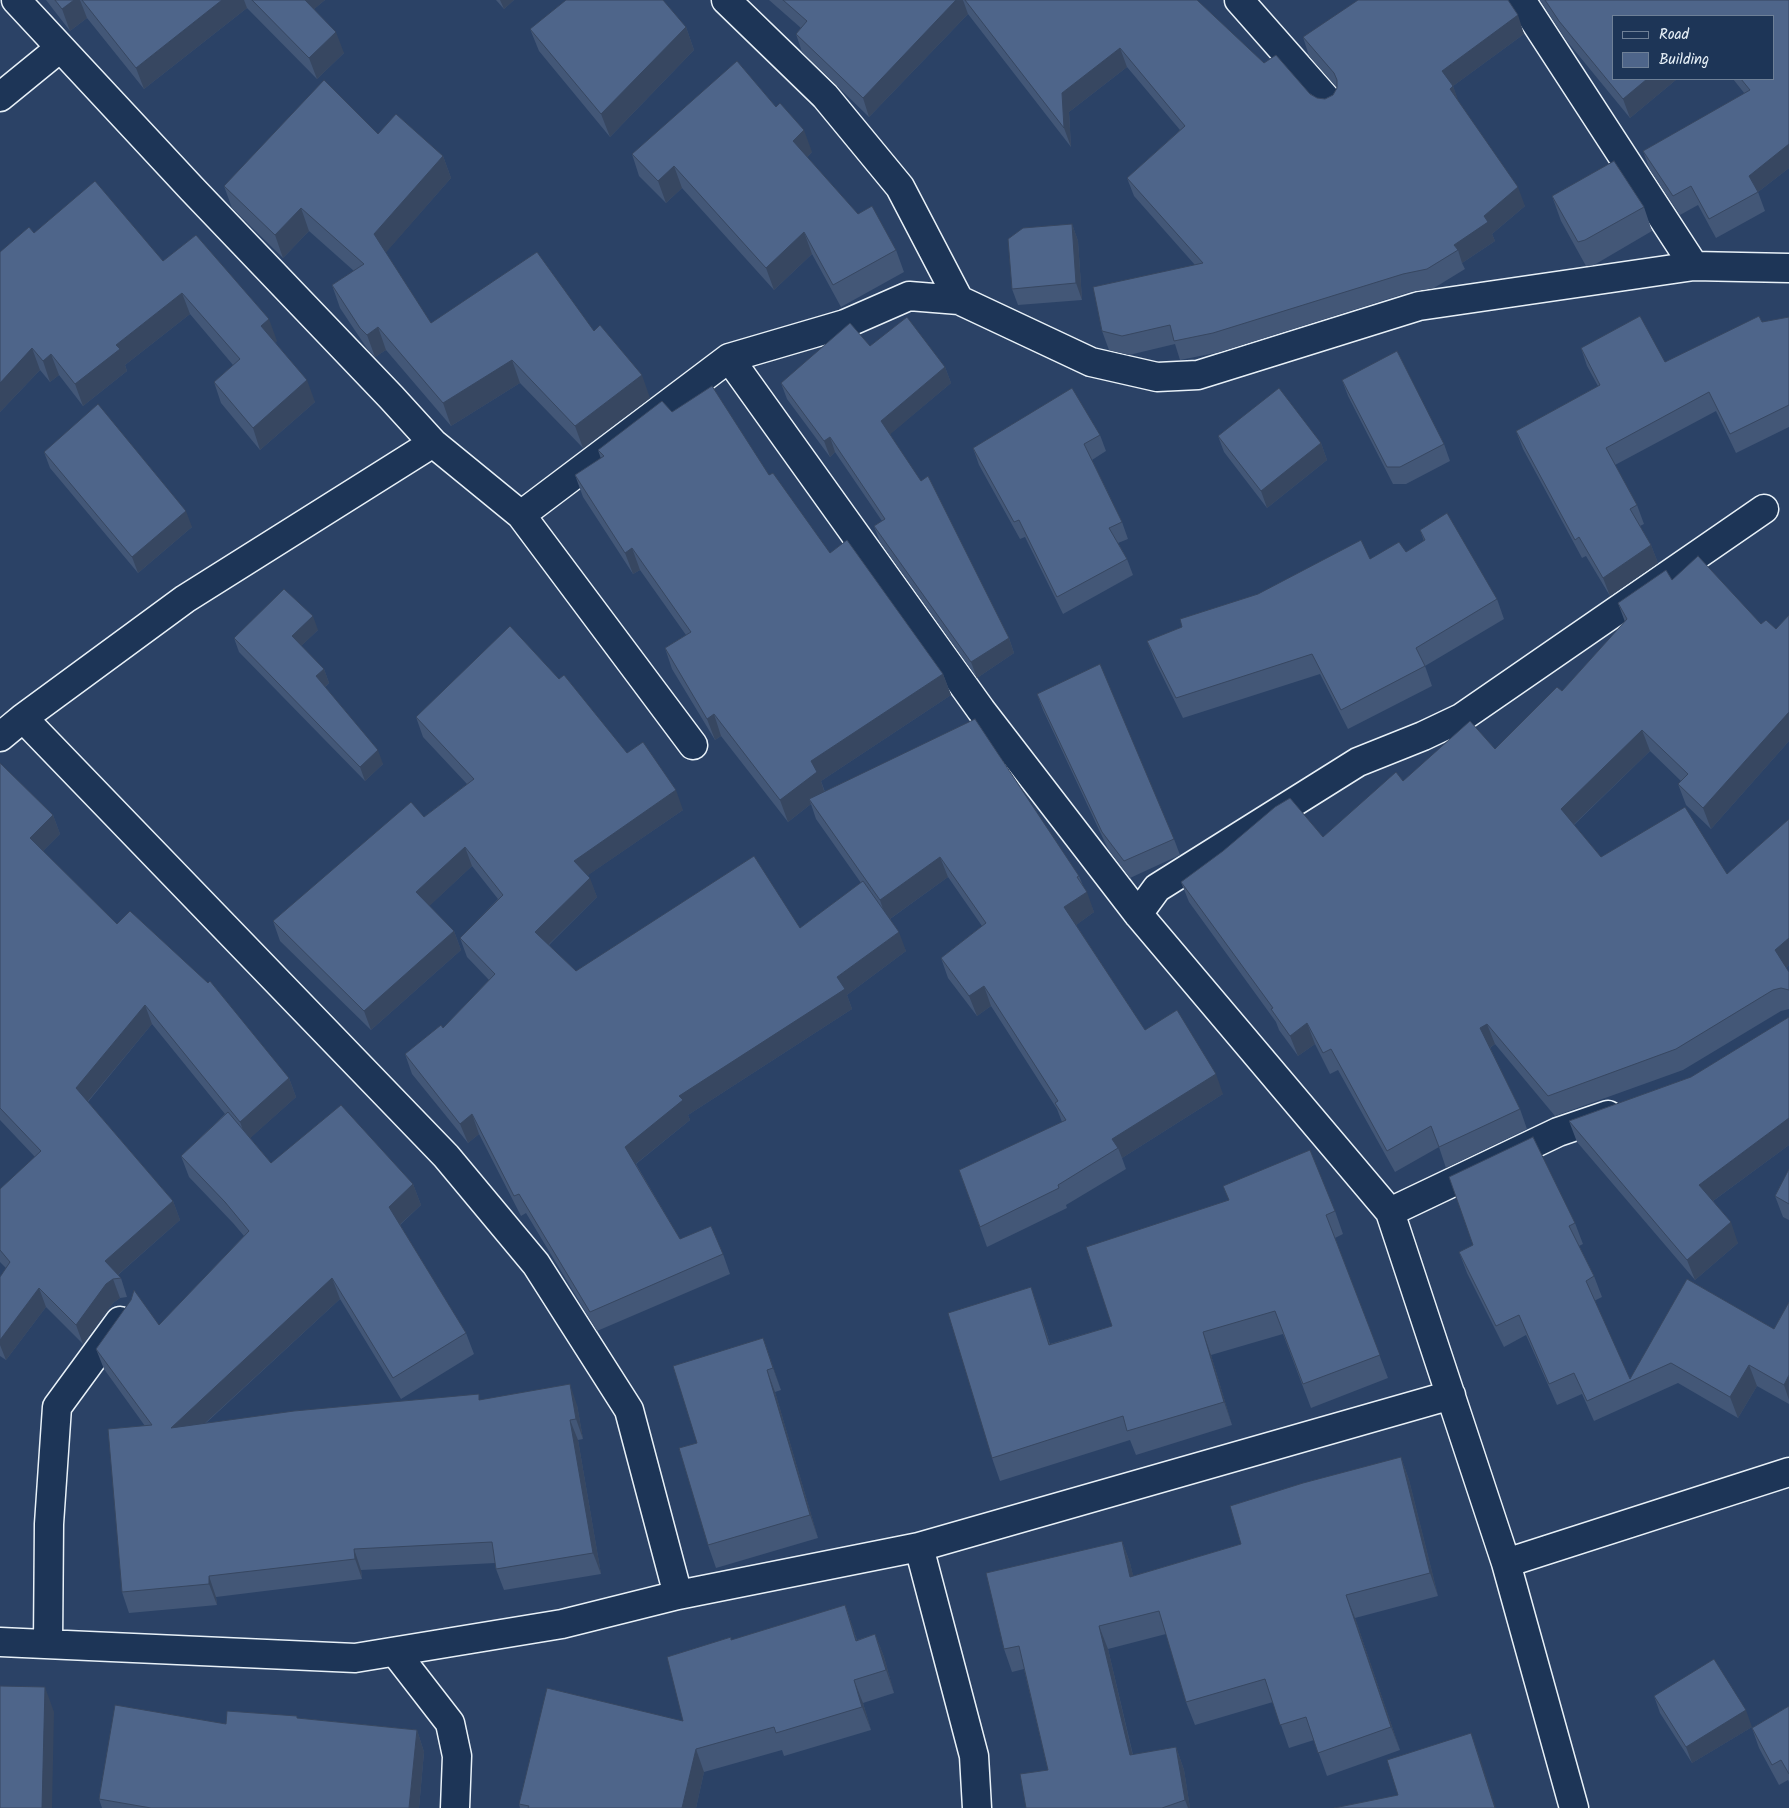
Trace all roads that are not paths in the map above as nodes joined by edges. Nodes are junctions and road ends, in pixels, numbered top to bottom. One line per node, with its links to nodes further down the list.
1 (16, 0): 5 (street)
2 (726, 0): 10 (street)
3 (1239, 0): 7 (street)
4 (1521, 0): 8 (street)
5 (60, 48): 6 (street); 12 (street)
6 (0, 97)
7 (1329, 102)
8 (1694, 266): 9 (street); 10 (street)
9 (1789, 268)
10 (959, 300): 11 (street)
11 (729, 358): 14 (street); 18 (street)
12 (433, 444): 14 (street); 15 (street)
13 (1764, 509): 18 (street)
14 (521, 515): 17 (street)
15 (23, 718): 16 (street); 26 (street)
16 (0, 737)
17 (693, 745)
18 (1138, 914): 20 (street)
19 (1628, 1107): 20 (street)
20 (1390, 1212): 22 (street)
21 (126, 1312): 28 (street)
22 (1451, 1395): 24 (street); 25 (street)
23 (1789, 1472): 25 (street)
24 (919, 1547): 26 (street); 31 (street)
25 (1506, 1563): 32 (street)
26 (678, 1594): 29 (street)
27 (0, 1642): 28 (street)
28 (48, 1644): 29 (street)
29 (395, 1652): 30 (street)
30 (454, 1808)
31 (976, 1808)
32 (1574, 1808)

